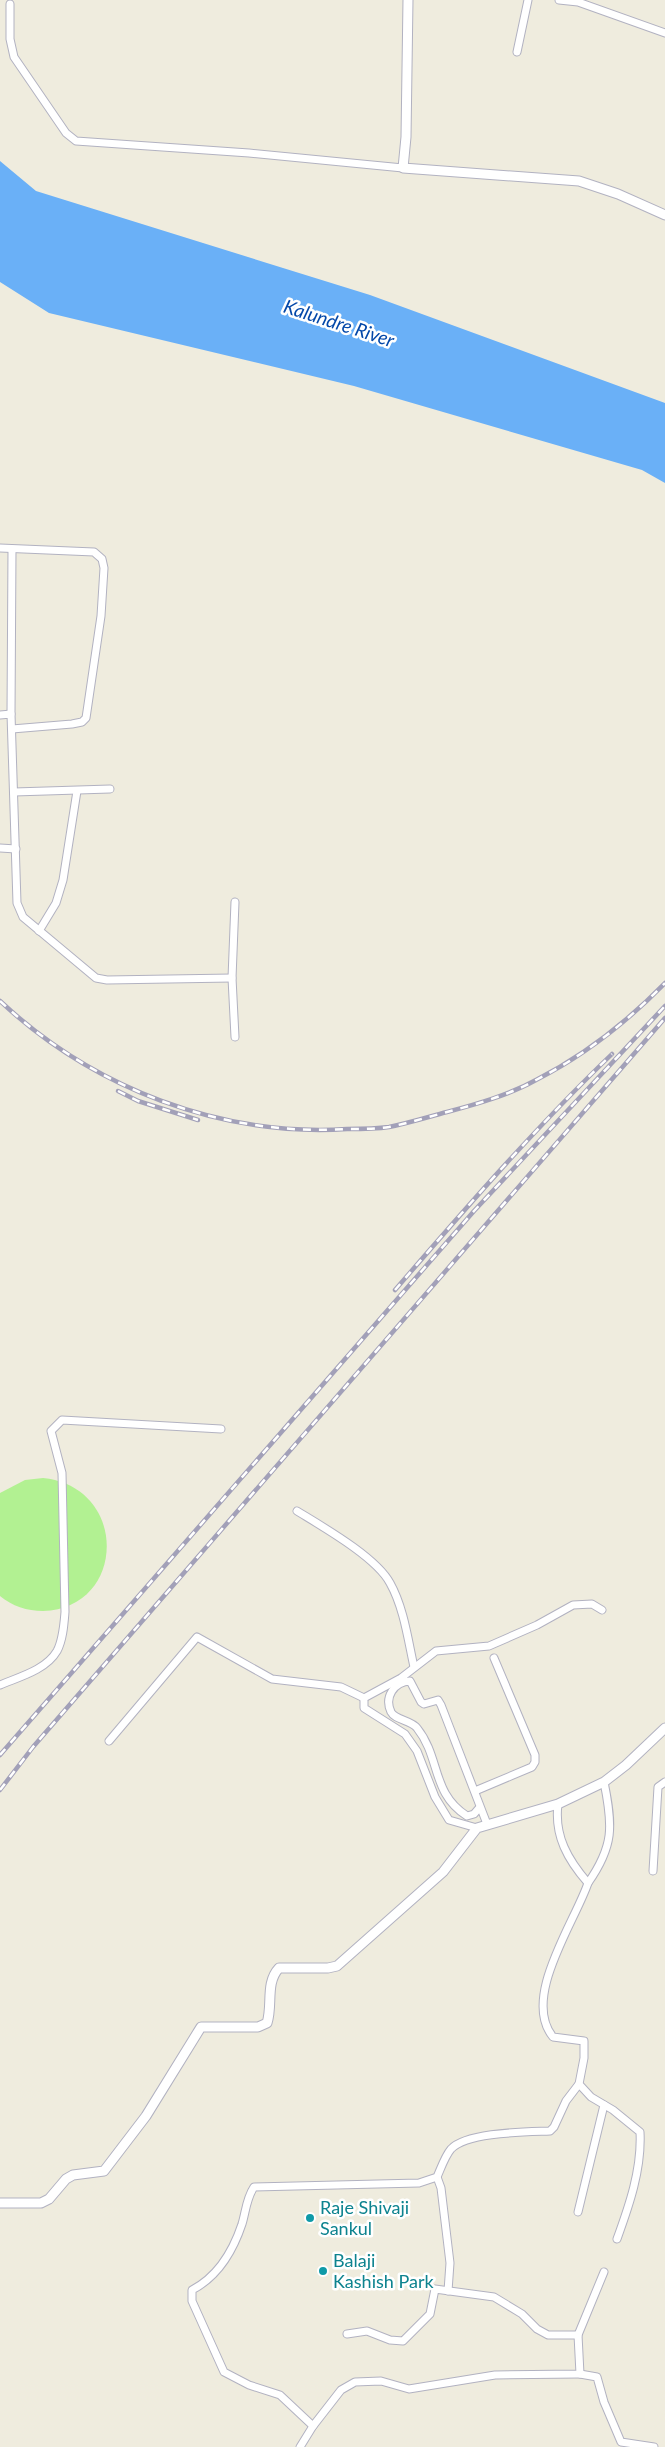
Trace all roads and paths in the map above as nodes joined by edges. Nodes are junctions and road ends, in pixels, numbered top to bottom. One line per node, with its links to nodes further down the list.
1 (408, 0): 7 (street)
2 (528, 0): 6 (street)
3 (559, 0): 5 (street)
4 (10, 4): 7 (street)
5 (665, 33)
6 (516, 52)
7 (402, 168): 8 (street)
8 (665, 215)
9 (0, 548): 10 (street)
10 (12, 549): 11 (street); 13 (street)
11 (11, 714): 12 (street); 13 (street)
12 (0, 715)
13 (12, 729): 16 (street)
14 (110, 790): 15 (street)
15 (77, 791): 16 (street); 20 (street)
16 (14, 792): 18 (street)
17 (0, 848): 18 (street)
18 (16, 848): 20 (street)
19 (235, 902): 21 (street)
20 (39, 931): 21 (street)
21 (232, 978): 22 (street)
22 (235, 1037)
23 (221, 1429): 28 (street)
24 (297, 1511): 27 (street)
25 (602, 1610): 27 (street)
26 (494, 1658): 34 (street)
27 (414, 1667): 29 (street)
28 (0, 1685)
29 (364, 1698): 31 (street); 38 (street)
30 (665, 1728): 32 (street)
31 (109, 1741)
32 (604, 1782): 35 (street); 40 (street)
33 (665, 1782): 39 (street)
34 (475, 1791): 36 (street); 36 (street)
35 (558, 1804): 37 (street); 40 (street)
36 (480, 1807): 37 (street)
37 (487, 1824): 38 (street)
38 (477, 1828): 44 (street)
39 (653, 1871)
40 (588, 1884): 41 (street)
41 (579, 2084): 42 (street); 43 (street)
42 (604, 2105): 45 (street); 46 (street)
43 (437, 2177): 48 (street); 52 (street)
44 (0, 2203)
45 (578, 2212)
46 (617, 2239)
47 (604, 2272): 50 (street)
48 (448, 2291): 49 (street); 50 (street)
49 (348, 2334)
50 (578, 2335): 51 (street)
51 (580, 2374): 52 (street); 54 (street)
52 (313, 2426): 53 (street)
53 (300, 2447)
54 (654, 2447)

